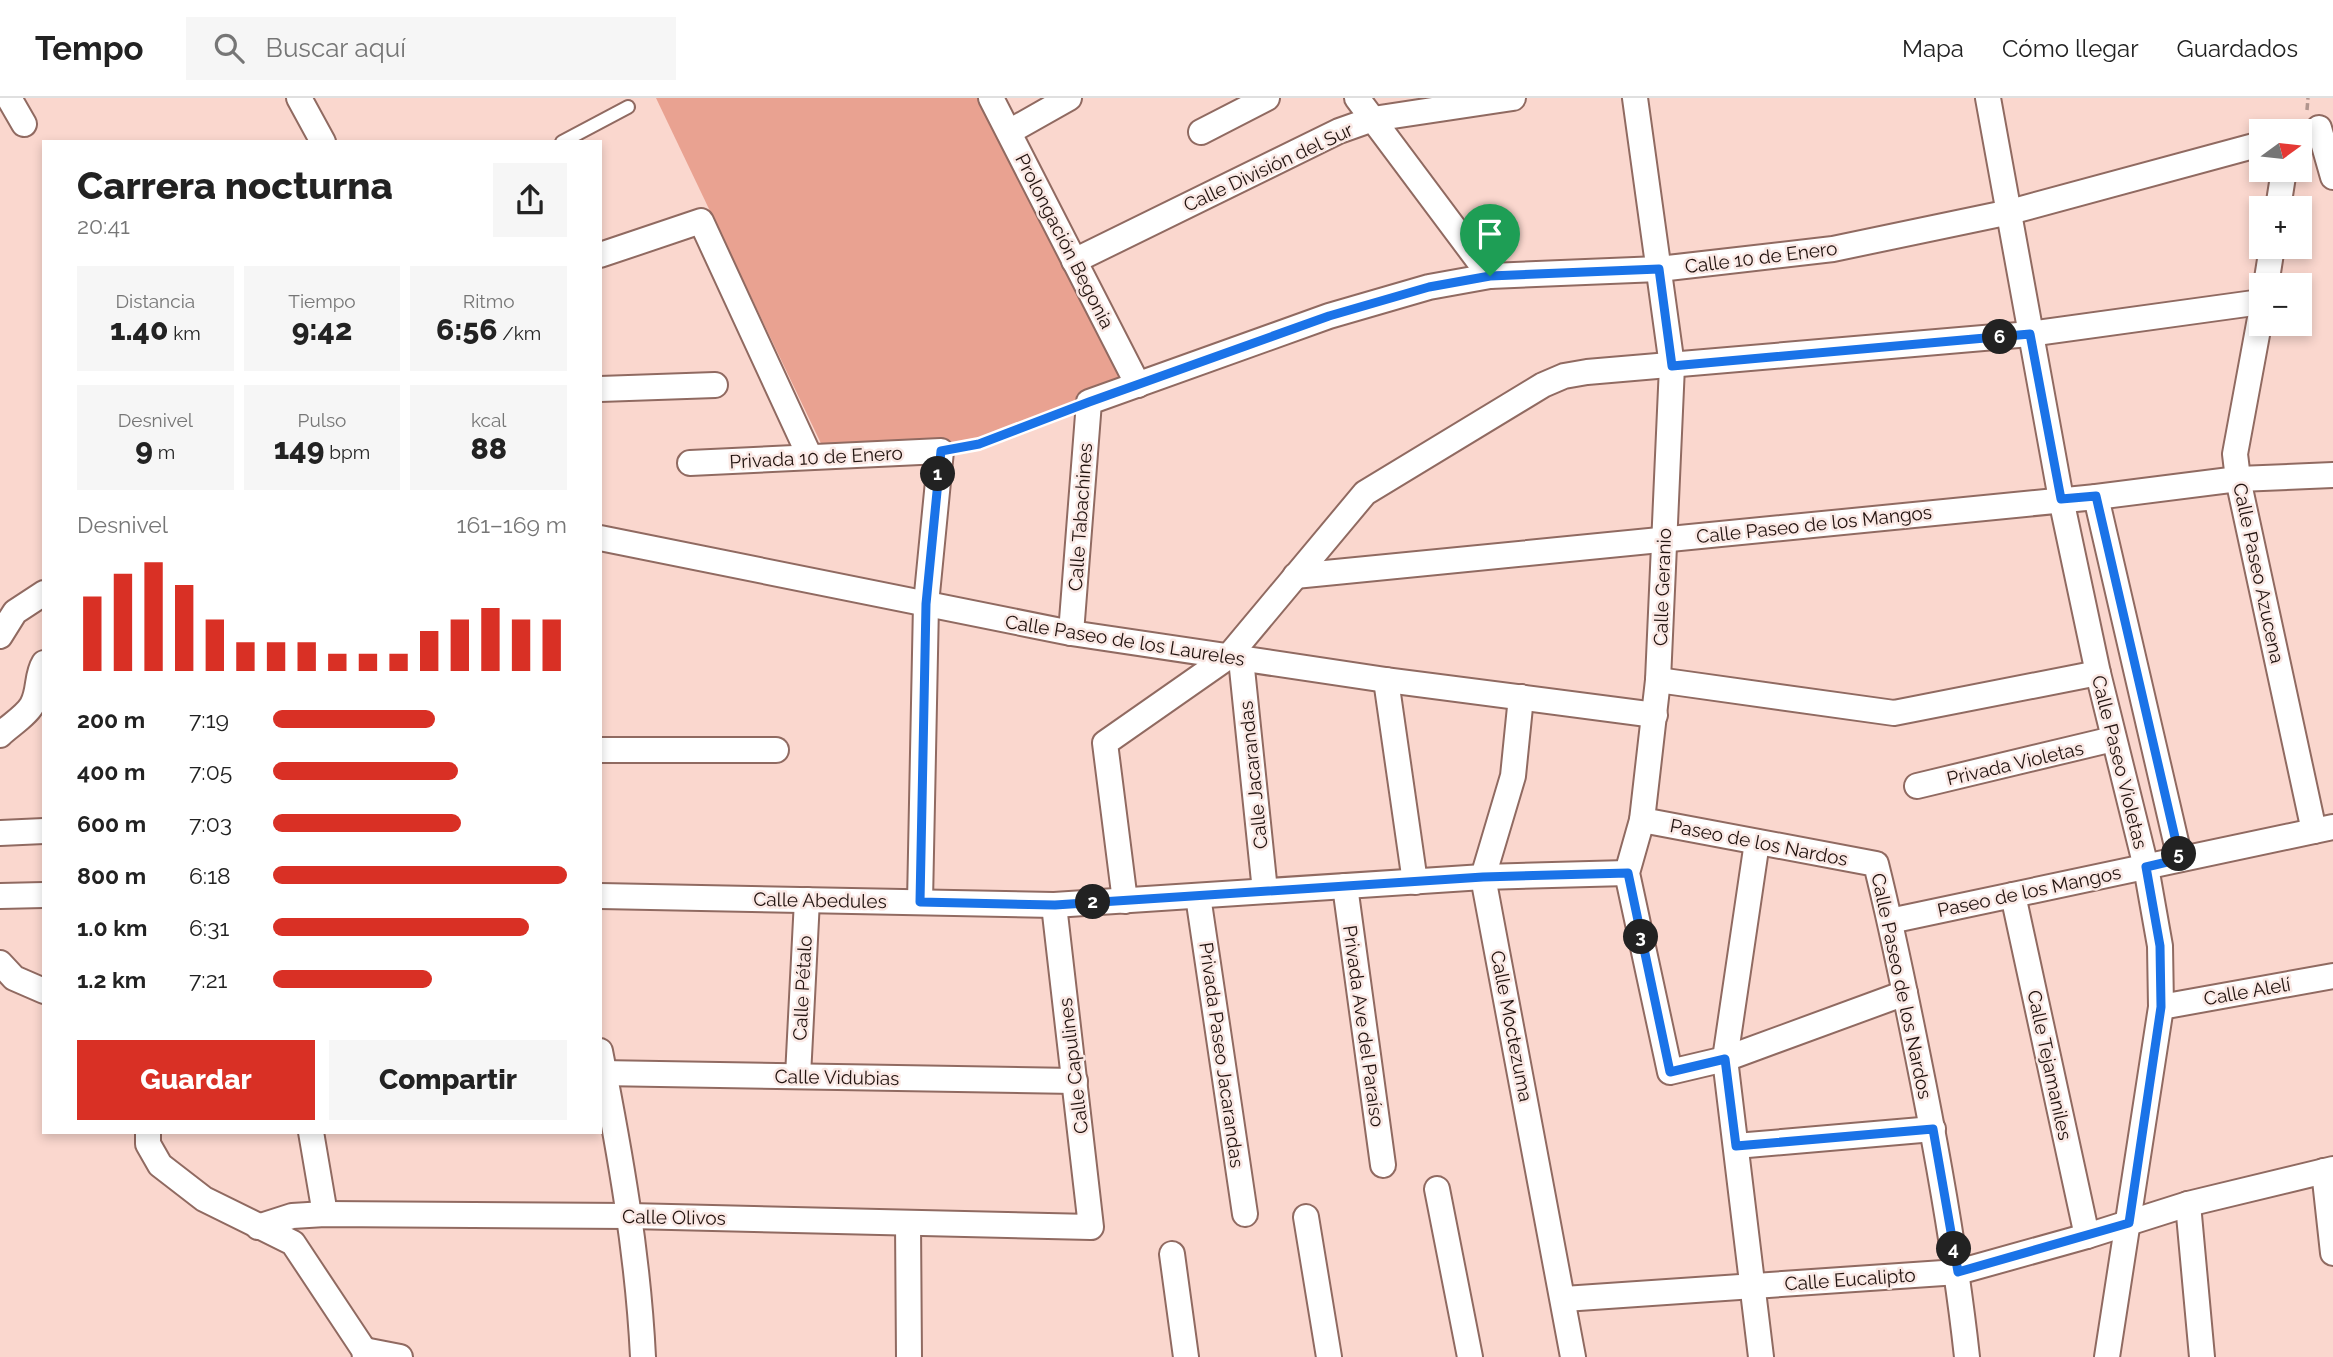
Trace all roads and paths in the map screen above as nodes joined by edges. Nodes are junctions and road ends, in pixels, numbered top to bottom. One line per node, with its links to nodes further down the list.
1 (9, 98): 12 (street)
2 (299, 98): 16 (street)
3 (991, 98): 14 (street, Prolongación Begonia)
4 (1069, 98): 14 (street)
5 (1267, 98): 15 (street)
6 (1357, 98): 11 (street)
7 (1513, 98): 11 (street, Calle División del Sur)
8 (1635, 98): 23 (street, Calle Geranio)
9 (1988, 98): 20 (street, Calle Paseo Violetas)
10 (628, 107): 17 (lane)
11 (1373, 119): 22 (street, Calle División del Sur); 24 (street)
12 (24, 124)
13 (2317, 129): 19 (street)
14 (1009, 132): 22 (street, Prolongación Begonia)
15 (1201, 132)
16 (322, 140)
17 (566, 140)
18 (2249, 147): 20 (street, Calle 10 de Enero)
19 (2333, 177)
20 (2010, 212): 23 (street, Calle 10 de Enero); 26 (street, Calle Paseo Violetas)
21 (602, 254): 34 (street)
22 (1074, 261): 30 (street, Prolongación Begonia)
23 (1659, 269): 24 (street, Calle 10 de Enero); 28 (street, Calle Geranio)
24 (1490, 276): 30 (street, Calle 10 de Enero)
25 (2249, 304): 26 (street)
26 (2030, 334): 28 (street); 39 (street, Calle Paseo Violetas)
27 (2257, 336): 37 (street, Calle Paseo Azucena)
28 (1672, 366): 41 (street, Calle Geranio); 42 (street)
29 (715, 385): 31 (street)
30 (1138, 385): 32 (street, Calle 10 de Enero)
31 (602, 389)
32 (1089, 402): 33 (path); 45 (street, Calle Tabachines)
33 (941, 451): 34 (street, Privada 10 de Enero); 44 (street)
34 (810, 457): 35 (street, Privada 10 de Enero)
35 (690, 463)
36 (2333, 475): 37 (street, Calle Paseo de los Mangos)
37 (2238, 479): 38 (street, Calle Paseo de los Mangos); 60 (street, Calle Paseo Azucena)
38 (2096, 496): 39 (street, Calle Paseo de los Mangos); 64 (street, Calle Paseo Violetas)
39 (2061, 499): 41 (street, Calle Paseo de los Mangos); 49 (street, Calle Paseo Violetas)
40 (602, 538): 44 (street, Calle Paseo de los Laureles)
41 (1664, 539): 42 (street, Calle Paseo de los Mangos); 51 (street, Calle Geranio)
42 (1295, 576): 47 (street)
43 (42, 594): 46 (street)
44 (926, 604): 45 (street, Calle Paseo de los Laureles); 79 (street)
45 (1071, 633): 47 (street, Calle Paseo de los Laureles)
46 (0, 636)
47 (1235, 658): 50 (street, Calle Paseo de los Laureles); 71 (street, Calle Jacarandas); 78 (street)
48 (42, 666): 54 (street)
49 (2098, 673): 51 (street); 55 (street, Calle Paseo Violetas)
50 (1386, 680): 52 (street, Calle Paseo de los Laureles); 69 (street)
51 (1658, 680): 53 (street, Calle Geranio)
52 (1521, 697): 53 (street, Calle Paseo de los Laureles); 68 (street, Calle Moctezuma)
53 (1655, 715): 59 (street, Calle Geranio)
54 (0, 735)
55 (2113, 739): 58 (street, Privada Violetas); 66 (street, Calle Paseo Violetas)
56 (602, 750): 57 (street)
57 (776, 750)
58 (1917, 786)
59 (1642, 820): 63 (street, Paseo de los Nardos); 67 (street, Calle Geranio)
60 (2323, 829): 64 (street, Paseo de los Mangos)
61 (42, 831): 62 (street)
62 (0, 832)
63 (1757, 842): 65 (street, Paseo de los Nardos); 87 (street)
64 (2180, 859): 66 (street, Paseo de los Mangos)
65 (1876, 864): 81 (street, Calle Paseo de los Nardos)
66 (2146, 867): 73 (street, Paseo de los Mangos); 86 (street, Calle Paseo Violetas)
67 (1628, 873): 68 (street, Calle Abedules); 87 (street, Calle Geranio)
68 (1483, 877): 69 (street, Calle Abedules); 112 (street, Calle Moctezuma)
69 (1415, 882): 70 (street, Calle Abedules)
70 (1345, 886): 71 (street, Calle Abedules); 95 (street, Privada Ave del Paraíso)
71 (1265, 891): 76 (street, Calle Abedules)
72 (42, 895): 74 (street)
73 (2013, 895): 81 (street, Paseo de los Mangos); 107 (street, Calle Tejamaniles)
74 (0, 896)
75 (602, 896): 77 (street, Calle Abedules)
76 (1198, 896): 78 (street, Calle Abedules); 100 (street, Privada Paseo Jacarandas)
77 (807, 900): 79 (street, Calle Abedules); 89 (street, Calle Pétalo)
78 (1125, 901): 80 (street, Calle Abedules)
79 (920, 902): 80 (street, Calle Abedules)
80 (1055, 905): 90 (street, Calle Capulines)
81 (1890, 921): 85 (street, Calle Paseo de los Nardos)
82 (0, 963): 84 (street)
83 (2333, 976): 86 (street, Calle Alelí)
84 (42, 990)
85 (1905, 993): 87 (street); 91 (street, Calle Paseo de los Nardos)
86 (2161, 1007): 104 (street, Calle Paseo Violetas)
87 (1725, 1059): 94 (street)
88 (602, 1066): 89 (street, Calle Vidubias); 101 (street)
89 (798, 1076): 90 (street, Calle Vidubias)
90 (1074, 1081): 106 (street, Calle Capulines)
91 (1933, 1129): 94 (street); 110 (street, Calle Paseo de los Nardos)
92 (148, 1134): 105 (street)
93 (311, 1134): 99 (street)
94 (1736, 1146): 111 (street)
95 (1383, 1165)
96 (2328, 1170): 98 (street, Calle Eucalipto); 108 (street)
97 (1437, 1189): 119 (street)
98 (2188, 1204): 104 (street, Calle Eucalipto); 124 (street)
99 (324, 1214): 101 (street, Calle Olivos); 105 (street, Calle Olivos)
100 (1245, 1214)
101 (630, 1216): 103 (street, Calle Olivos); 115 (street)
102 (1306, 1217): 118 (street)
103 (908, 1223): 106 (street, Calle Olivos); 116 (street)
104 (2129, 1223): 107 (street, Calle Eucalipto); 123 (street, Calle Paseo Violetas)
105 (258, 1227): 113 (street)
106 (1091, 1227)
107 (2087, 1236): 110 (street, Calle Eucalipto)
108 (2333, 1252)
109 (1172, 1254): 117 (street)
110 (1958, 1272): 111 (street, Calle Eucalipto); 122 (street, Calle Paseo de los Nardos)
111 (1753, 1285): 112 (street, Calle Eucalipto); 121 (street)
112 (1563, 1299): 120 (street, Calle Moctezuma)
113 (365, 1354): 114 (street)
114 (400, 1357)
115 (643, 1357)
116 (909, 1357)
117 (1186, 1357)
118 (1329, 1357)
119 (1470, 1357)
120 (1573, 1357)
121 (1762, 1357)
122 (1967, 1357)
123 (2107, 1357)
124 (2202, 1357)

